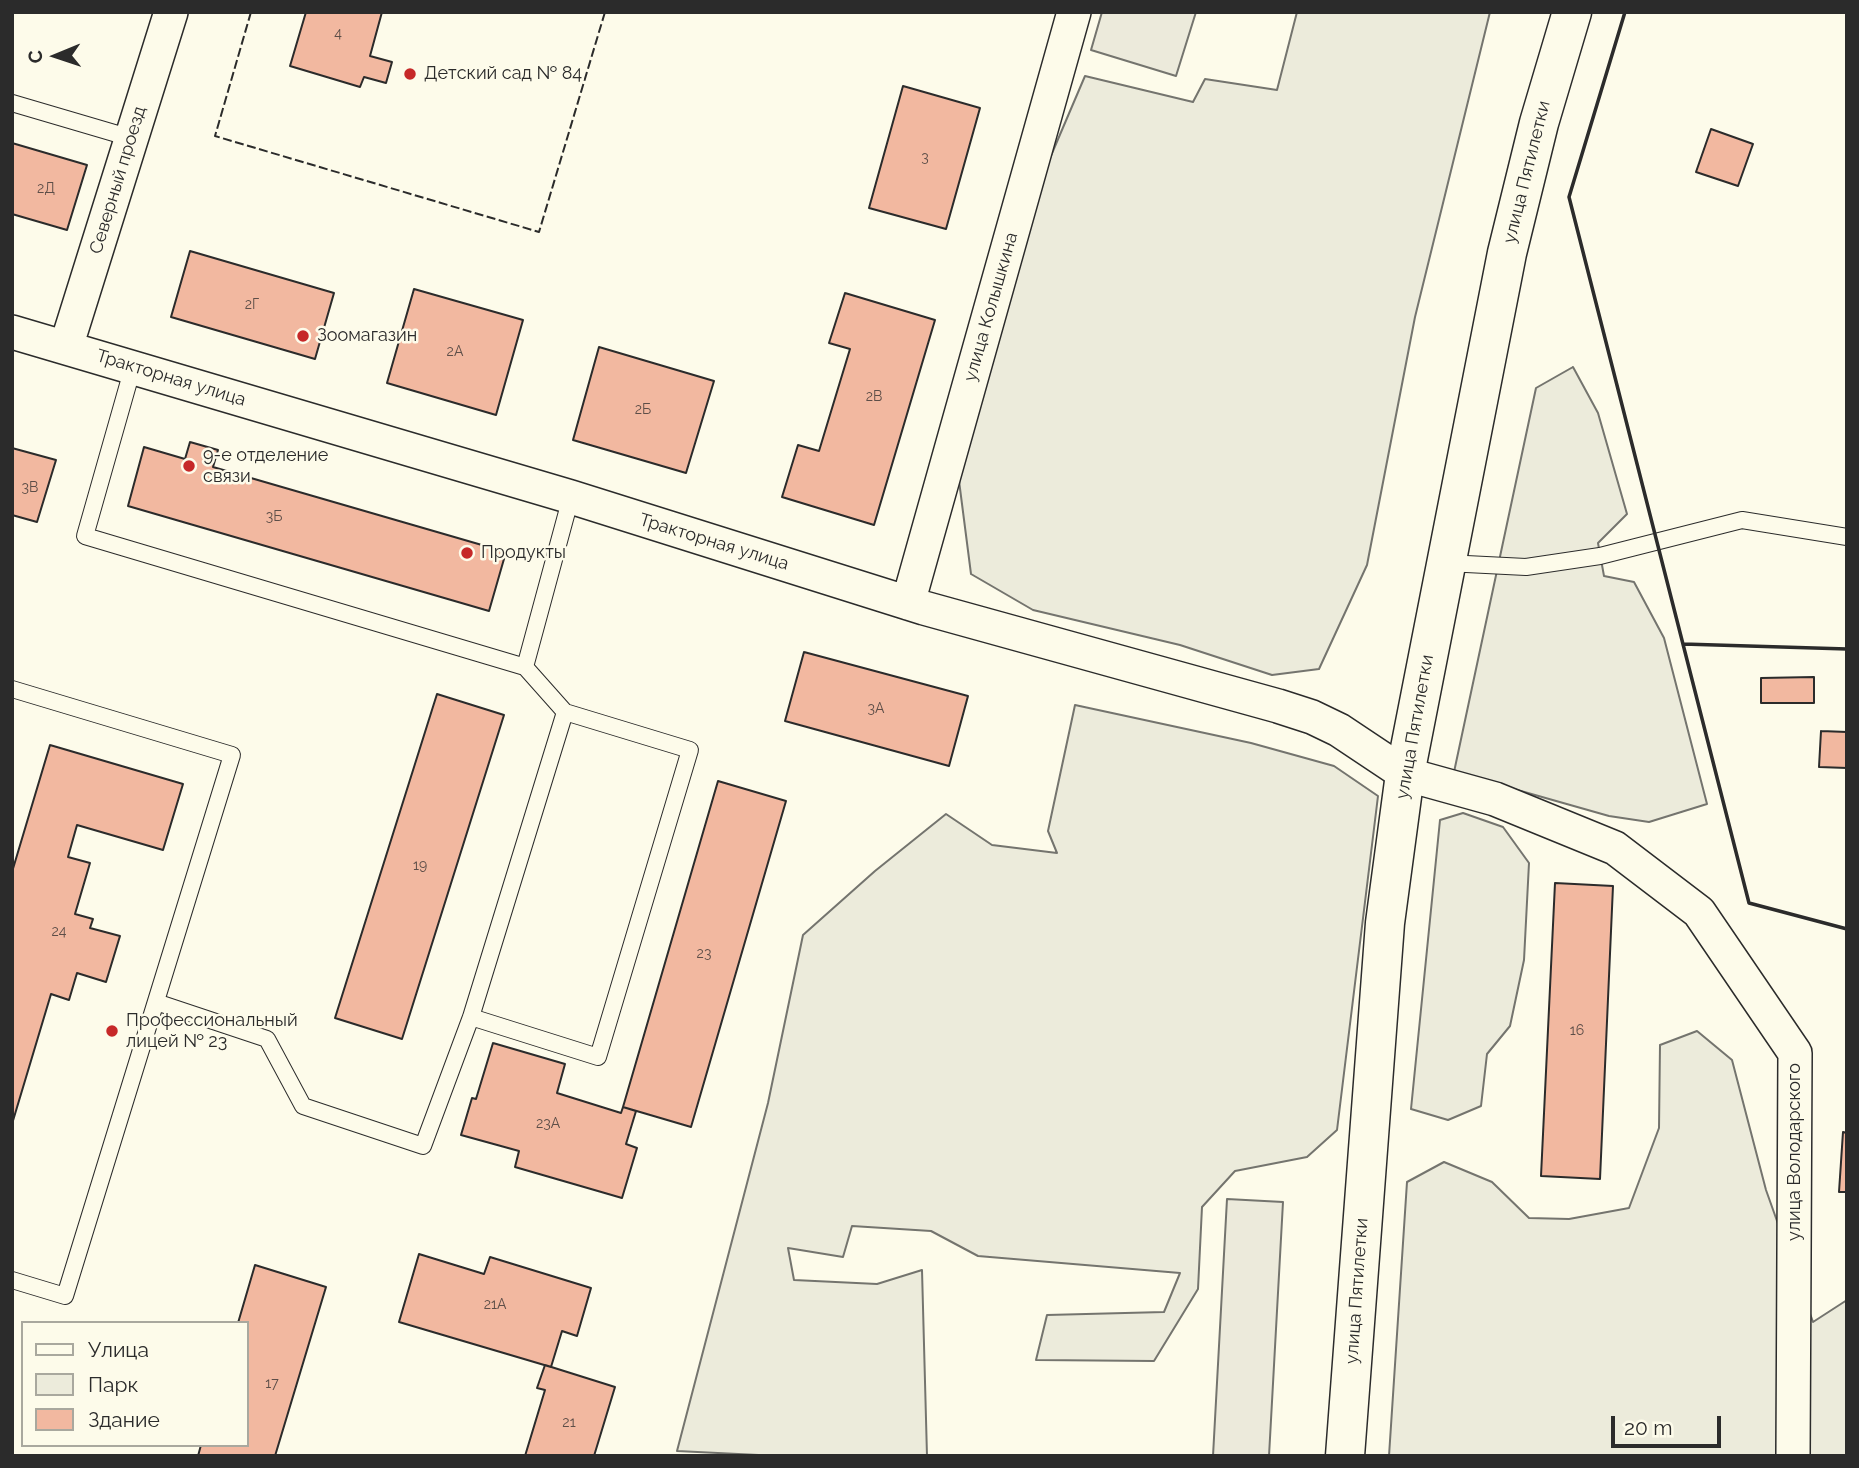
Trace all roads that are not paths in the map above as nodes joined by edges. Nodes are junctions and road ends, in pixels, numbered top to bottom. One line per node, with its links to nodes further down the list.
1 (170, 12): 5 (street, Северный проезд)
2 (1074, 12): 12 (street, улица Колышкина)
3 (1572, 12): 11 (main road, улица Пятилетки)
4 (12, 103): 5 (lane)
5 (131, 138): 7 (street, Северный проезд)
6 (12, 332): 7 (street, Тракторная улица)
7 (66, 347): 8 (street, Тракторная улица)
8 (133, 367): 9 (street, Тракторная улица); 13 (lane)
9 (571, 497): 12 (street, Тракторная улица); 13 (lane)
10 (1847, 537): 11 (lane)
11 (1446, 563): 16 (main road, улица Пятилетки)
12 (908, 603): 16 (street, Тракторная улица)
13 (524, 667): 15 (lane)
14 (12, 689): 17 (lane)
15 (565, 712): 18 (lane); 18 (lane)
16 (1405, 774): 20 (main road, улица Пятилетки); 21 (street, улица Володарского)
17 (156, 1002): 18 (lane); 19 (lane)
18 (471, 1017)
19 (12, 1280)
20 (1345, 1456)
21 (1793, 1456)

